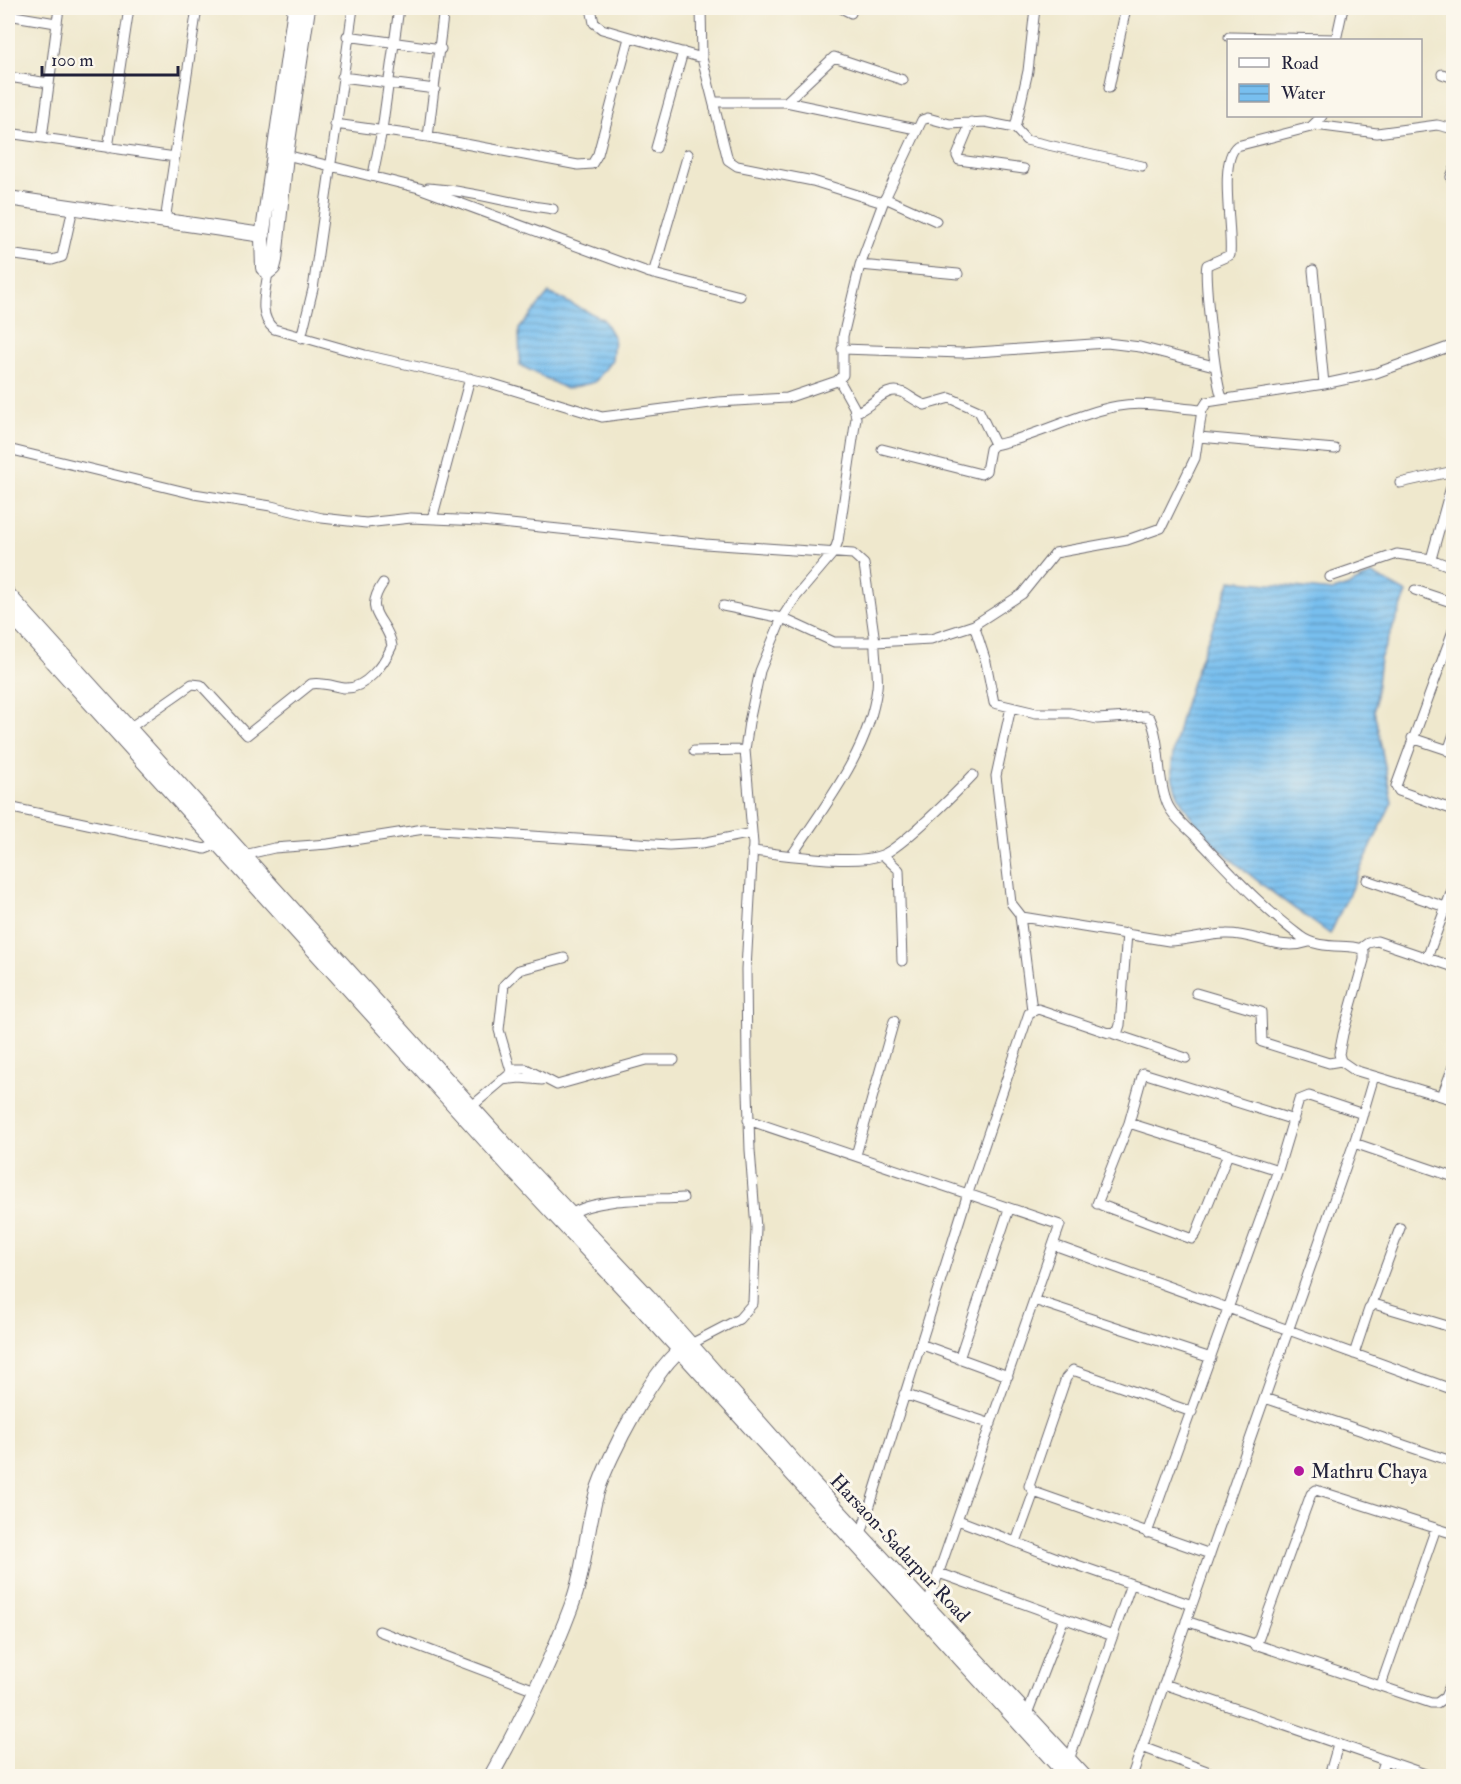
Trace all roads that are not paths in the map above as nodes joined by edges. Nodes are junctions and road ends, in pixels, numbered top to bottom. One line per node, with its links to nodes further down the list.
1 (58, 8): 16 (street)
2 (129, 8): 49 (street)
3 (197, 8): 53 (street)
4 (353, 8): 17 (street)
5 (399, 8): 22 (street)
6 (444, 8): 23 (street)
7 (591, 8): 19 (street)
8 (701, 8): 25 (street)
9 (841, 8): 13 (street)
10 (1035, 8): 41 (street)
11 (1126, 8): 33 (street)
12 (1343, 8): 21 (street)
13 (851, 13)
14 (301, 14): 48 (street)
15 (8, 15): 16 (street)
16 (56, 23): 31 (street)
17 (347, 36): 22 (street); 27 (street)
18 (1229, 37): 20 (street)
19 (629, 38): 24 (street); 46 (street)
20 (1300, 39)
21 (1336, 39)
22 (394, 41): 23 (street); 32 (street)
23 (441, 49): 34 (street)
24 (683, 52): 25 (street); 50 (street)
25 (702, 58): 35 (street)
26 (1442, 74): 29 (street)
27 (342, 76): 32 (street); 39 (street)
28 (8, 77): 31 (street)
29 (1454, 78)
30 (903, 80): 36 (street)
31 (49, 83): 47 (street)
32 (388, 83): 34 (street); 44 (street)
33 (1109, 88)
34 (435, 89): 46 (street)
35 (715, 102): 36 (street); 62 (street)
36 (786, 102): 42 (street)
37 (1321, 117): 40 (street)
38 (971, 122): 41 (street); 42 (street); 56 (street)
39 (335, 124): 44 (street); 54 (street)
40 (1315, 125): 43 (street); 78 (street)
41 (1015, 128): 55 (street)
42 (916, 129): 62 (street)
43 (1454, 129)
44 (382, 130): 46 (street); 58 (street)
45 (8, 133): 47 (street)
46 (428, 137)
47 (42, 138): 49 (street)
48 (283, 140): 52 (street); 67 (street)
49 (108, 148): 53 (street)
50 (656, 148)
51 (688, 154): 72 (street)
52 (286, 155): 54 (street); 71 (street)
53 (175, 157): 65 (street)
54 (330, 165): 58 (street); 75 (street)
55 (1142, 166)
56 (1024, 169)
57 (1454, 170): 59 (street)
58 (373, 175): 60 (street)
59 (1454, 186)
60 (419, 188): 64 (street); 72 (street)
61 (8, 198): 63 (street)
62 (884, 200): 66 (street); 69 (street)
63 (73, 208): 65 (street); 68 (street)
64 (553, 209)
65 (165, 221): 67 (street)
66 (936, 221)
67 (263, 235): 71 (street)
68 (8, 254)
69 (860, 265): 73 (street); 77 (street)
70 (1313, 270): 81 (street)
71 (268, 272): 75 (street)
72 (653, 274): 74 (street)
73 (958, 274)
74 (740, 296)
75 (301, 338): 79 (street)
76 (1454, 345): 81 (street)
77 (842, 349): 78 (street); 80 (street)
78 (1214, 366): 82 (street)
79 (470, 378): 80 (street); 93 (street)
80 (839, 380): 84 (street)
81 (1324, 384): 82 (street)
82 (1222, 397): 83 (street)
83 (1202, 410): 85 (street); 86 (street)
84 (856, 412): 86 (street); 94 (street)
85 (1199, 437): 89 (street); 105 (street)
86 (995, 444): 88 (street)
87 (8, 449): 93 (street)
88 (882, 449)
89 (1335, 449)
90 (1454, 471): 92 (street)
91 (1454, 476): 95 (street)
92 (1400, 483)
93 (432, 519): 94 (street)
94 (834, 552): 104 (street); 107 (street)
95 (1431, 559): 96 (street); 97 (street)
96 (1454, 568)
97 (1330, 577)
98 (383, 583): 109 (street)
99 (1415, 590): 101 (street)
100 (8, 594): 109 (street)
101 (1454, 603)
102 (723, 606): 104 (street)
103 (8, 612): 119 (street)
104 (782, 618): 107 (street); 112 (street)
105 (974, 625): 107 (street); 108 (street)
106 (1454, 628): 111 (street)
107 (875, 642): 122 (street)
108 (1011, 707): 127 (street); 129 (street)
109 (128, 729): 119 (street)
110 (1454, 734): 113 (street)
111 (1412, 738): 113 (street); 117 (street)
112 (745, 750): 114 (street); 118 (street)
113 (1451, 751)
114 (694, 752)
115 (973, 775): 123 (street)
116 (8, 807): 119 (street)
117 (1454, 810)
118 (752, 833): 120 (street); 121 (street)
119 (219, 839): 121 (street); 171 (street)
120 (752, 851): 122 (street); 151 (street)
121 (244, 855): 149 (street)
122 (792, 855): 123 (street)
123 (883, 855): 133 (street)
124 (1367, 880): 126 (street)
125 (1454, 885): 126 (street)
126 (1449, 908): 132 (street)
127 (1020, 916): 128 (street); 136 (street)
128 (1127, 933): 129 (street); 138 (street)
129 (1309, 942): 130 (street)
130 (1361, 948): 132 (street); 141 (street)
131 (564, 958): 143 (street)
132 (1427, 958): 134 (street)
133 (902, 961)
134 (1454, 968)
135 (1197, 993): 141 (street)
136 (1032, 1010): 138 (street); 159 (street)
137 (894, 1021): 156 (street)
138 (1114, 1034): 139 (street)
139 (1186, 1058)
140 (674, 1060): 145 (street)
141 (1341, 1061): 144 (street)
142 (1454, 1064): 147 (street)
143 (511, 1071): 145 (street); 146 (street)
144 (1374, 1076): 147 (street); 150 (street)
145 (546, 1080): 146 (street)
146 (499, 1081): 149 (street)
147 (1442, 1096): 148 (street)
148 (1454, 1100)
149 (472, 1106): 162 (street)
150 (1363, 1114): 152 (street); 154 (street)
151 (748, 1120): 156 (street); 171 (street)
152 (1294, 1120): 153 (street); 157 (street)
153 (1129, 1123): 155 (street); 155 (street)
154 (1354, 1143): 158 (street); 169 (street)
155 (1227, 1154): 157 (street)
156 (856, 1155): 159 (street)
157 (1278, 1170): 167 (street)
158 (1454, 1178)
159 (968, 1193): 161 (street); 170 (street)
160 (683, 1198): 162 (street)
161 (1009, 1209): 164 (street); 174 (street)
162 (571, 1214): 171 (street)
163 (1400, 1228): 166 (street)
164 (1054, 1245): 165 (street); 167 (street)
165 (1034, 1300): 173 (street); 175 (street)
166 (1371, 1306): 168 (street); 172 (street)
167 (1228, 1310): 169 (street); 173 (street)
168 (1454, 1328)
169 (1288, 1331): 172 (street); 178 (street)
170 (920, 1344): 174 (street); 177 (street)
171 (685, 1347): 186 (street, Harsaon-Sadarpur Road); 202 (street); 210 (street, Harsaon-Sadarpur Road)
172 (1353, 1354): 176 (street)
173 (1211, 1358): 179 (street)
174 (959, 1359): 175 (street)
175 (1008, 1376): 180 (street)
176 (1454, 1390)
177 (904, 1394): 180 (street); 186 (street)
178 (1265, 1398): 181 (street); 189 (street)
179 (1192, 1412): 182 (street); 185 (street)
180 (991, 1424): 183 (street)
181 (1454, 1462)
182 (1034, 1492): 185 (street); 188 (street)
183 (958, 1520): 188 (street); 190 (street)
184 (1436, 1528): 187 (street); 198 (street); 201 (street)
185 (1147, 1533): 189 (street)
186 (861, 1534): 193 (street, Harsaon-Sadarpur Road)
187 (1454, 1534)
188 (1016, 1542): 191 (street)
189 (1210, 1554): 192 (street)
190 (939, 1574): 193 (street); 194 (street)
191 (1131, 1584): 192 (street); 197 (street)
192 (1192, 1605): 195 (street)
193 (927, 1606): 203 (street, Harsaon-Sadarpur Road)
194 (1064, 1618): 197 (street); 203 (street)
195 (1186, 1621): 198 (street); 200 (street)
196 (379, 1631): 202 (street)
197 (1113, 1636): 206 (street)
198 (1256, 1646): 201 (street)
199 (1454, 1677): 201 (street)
200 (1164, 1684): 204 (street); 205 (street)
201 (1381, 1685)
202 (535, 1690): 209 (street)
203 (1026, 1714): 206 (street, Harsaon-Sadarpur Road)
204 (1338, 1745): 207 (street); 214 (street)
205 (1142, 1747): 212 (street); 213 (street)
206 (1069, 1761): 211 (street, Harsaon-Sadarpur Road)
207 (1384, 1761): 208 (street); 215 (street)
208 (1420, 1775): 216 (street)
209 (491, 1776)
210 (1067, 1776)
211 (1084, 1776)
212 (1132, 1776)
213 (1220, 1776)
214 (1329, 1776)
215 (1380, 1776)
216 (1431, 1776)

